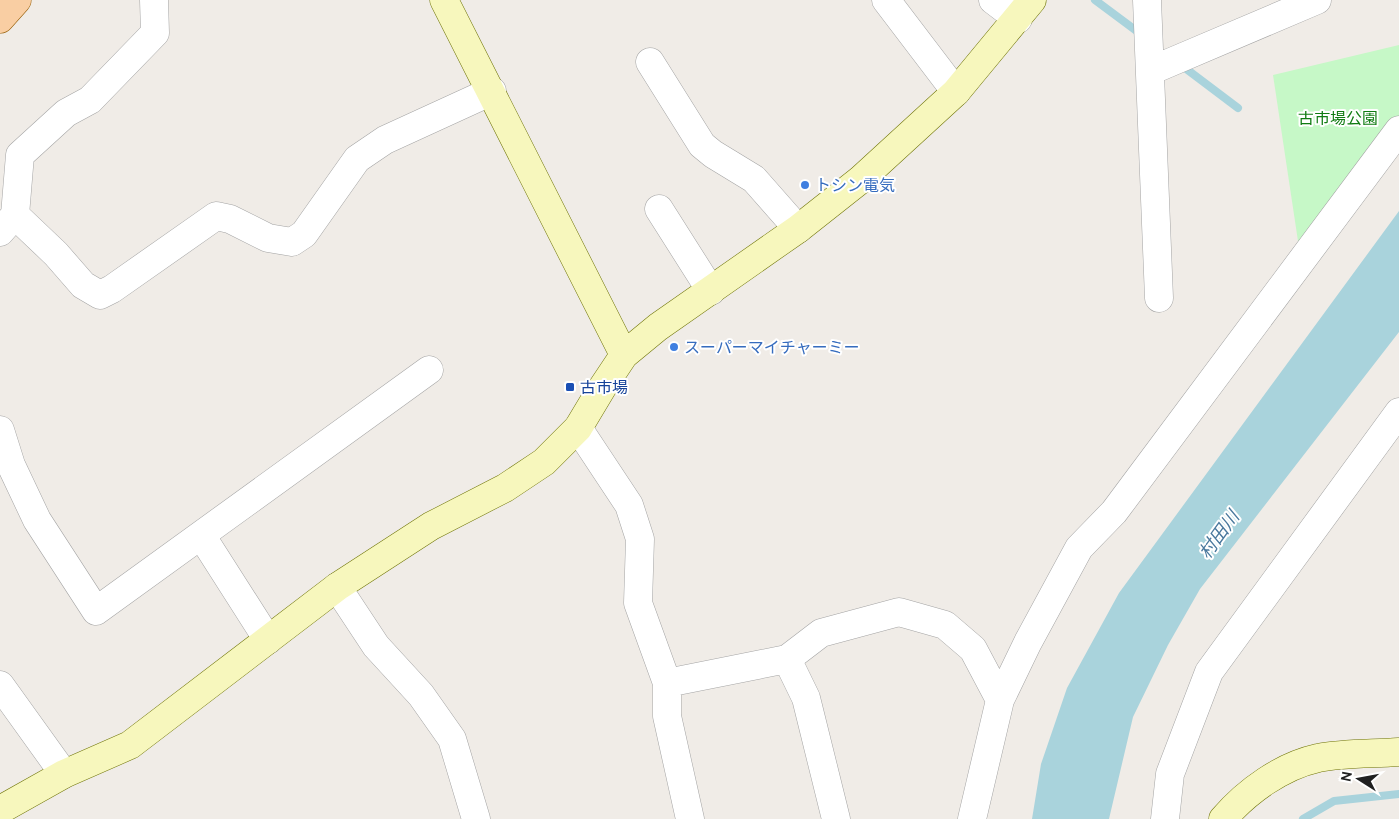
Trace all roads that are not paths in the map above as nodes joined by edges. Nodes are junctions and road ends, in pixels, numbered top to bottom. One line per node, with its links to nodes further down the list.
1 (18, 0): 9 (main road)
2 (154, 0): 16 (street)
3 (444, 0): 12 (street)
4 (886, 0): 13 (street)
5 (993, 0): 8 (street)
6 (1147, 0): 11 (street)
7 (1317, 0): 11 (street)
8 (1025, 10): 13 (street)
9 (0, 20)
10 (650, 62): 17 (street)
11 (1150, 71): 19 (street)
12 (492, 91): 16 (street); 20 (street)
13 (956, 92): 17 (street)
14 (1399, 130): 32 (street)
15 (659, 209): 18 (street)
16 (8, 223)
17 (798, 229): 18 (street)
18 (711, 291): 20 (street)
19 (1159, 298)
20 (624, 355): 23 (street)
21 (429, 370): 26 (street)
22 (1399, 412): 40 (street)
23 (578, 428): 27 (street); 30 (street)
24 (0, 430): 25 (street)
25 (5, 469): 26 (street)
26 (201, 535): 28 (street)
27 (337, 586): 28 (street); 36 (street)
28 (268, 640): 34 (street)
29 (787, 659): 30 (street); 32 (street); 38 (street)
30 (667, 683): 37 (street)
31 (0, 685): 34 (street)
32 (1000, 700): 39 (street)
33 (1399, 752): 41 (street)
34 (64, 774): 35 (street)
35 (0, 810)
36 (476, 819)
37 (690, 819)
38 (836, 819)
39 (972, 819)
40 (1165, 819)
41 (1223, 819)

